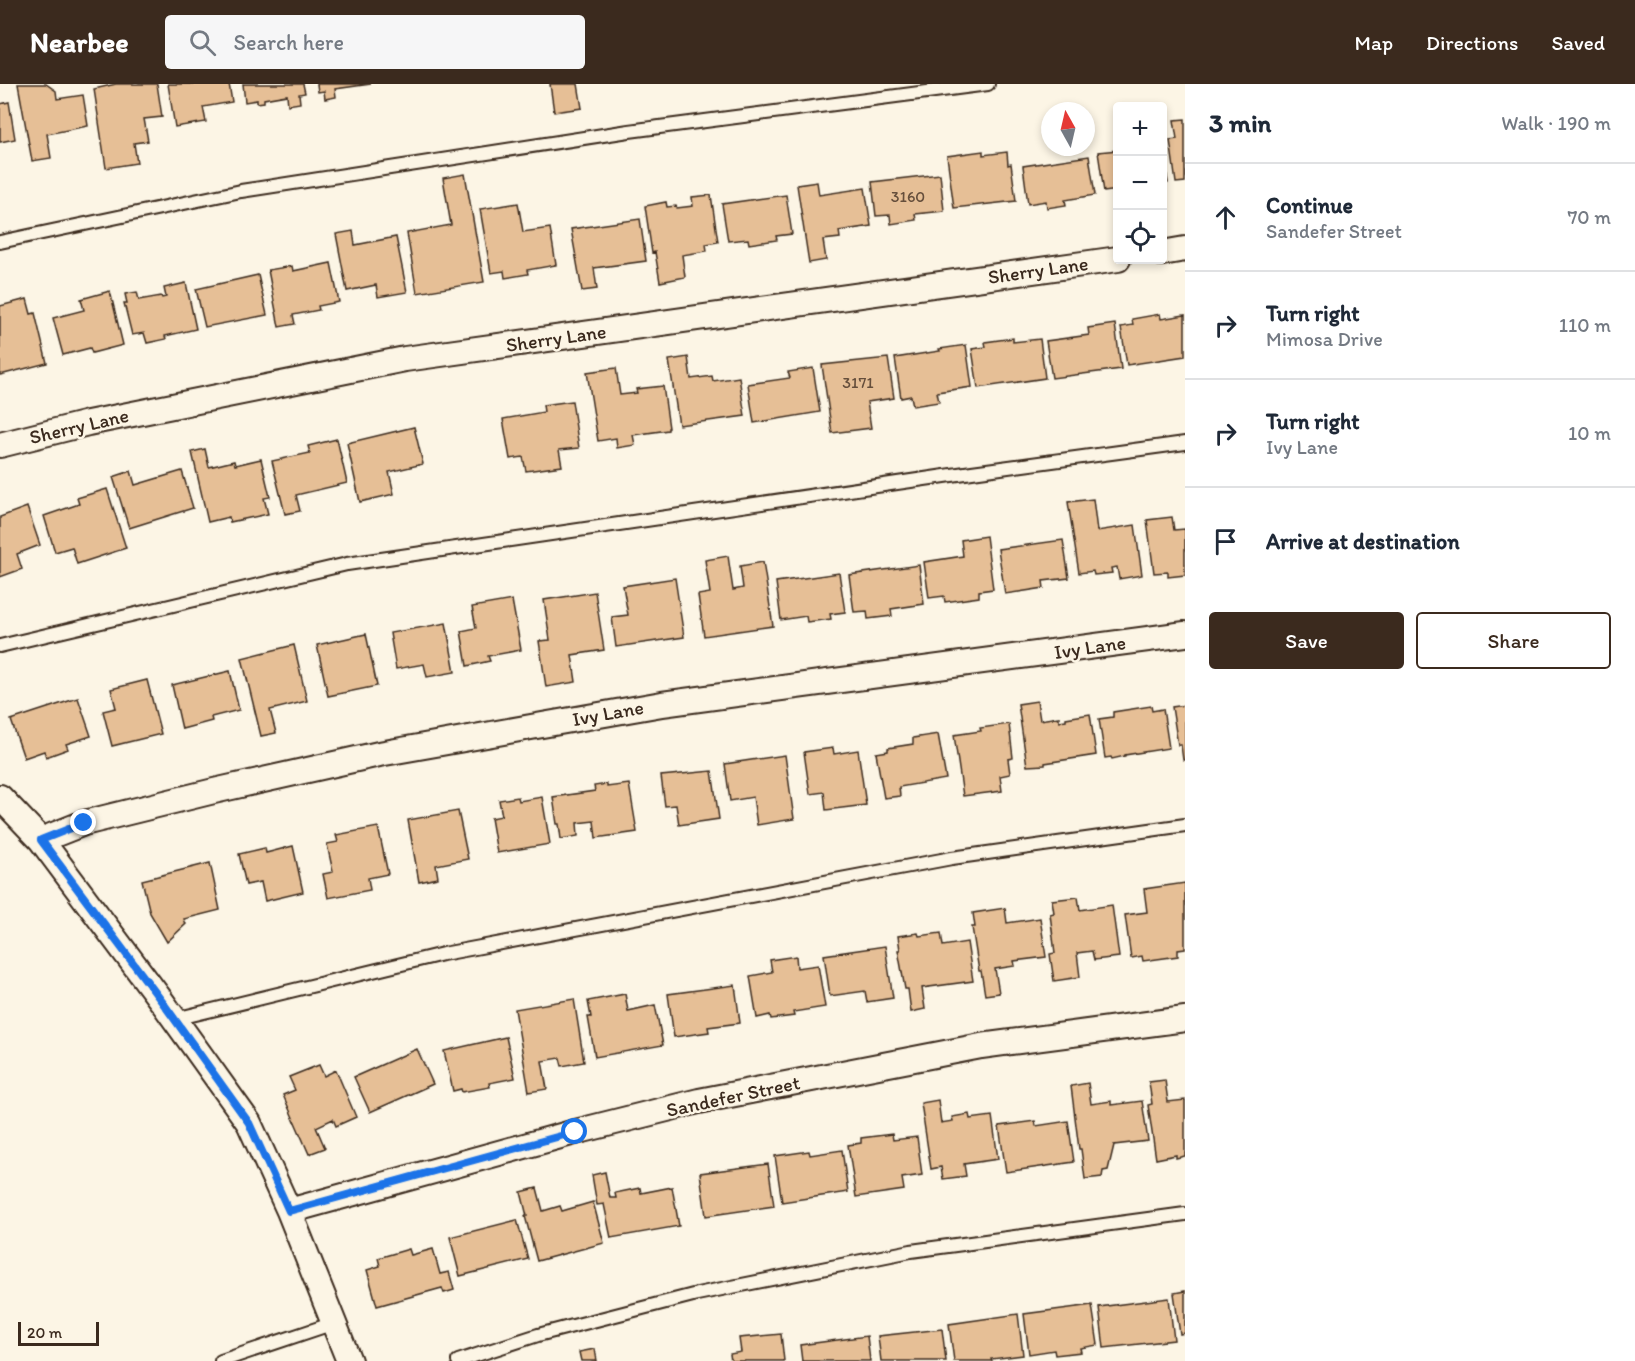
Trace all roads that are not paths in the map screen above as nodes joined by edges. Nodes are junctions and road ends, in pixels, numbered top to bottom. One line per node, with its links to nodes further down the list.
1 (988, 84): 2 (lane)
2 (0, 242)
3 (1185, 249): 4 (street)
4 (1167, 252)
5 (1113, 260): 7 (street, Sherry Lane)
6 (1185, 443): 9 (lane)
7 (0, 445)
8 (1185, 634): 12 (street, Ivy Lane)
9 (0, 646)
10 (0, 797): 12 (street)
11 (1185, 825): 13 (lane)
12 (41, 840): 13 (street)
13 (175, 1019): 15 (street)
14 (1185, 1019): 15 (street, Sandefer Street)
15 (289, 1211): 17 (street)
16 (1185, 1214): 20 (lane)
17 (334, 1323): 18 (lane); 19 (street)
18 (221, 1361)
19 (349, 1361)
20 (458, 1361)

